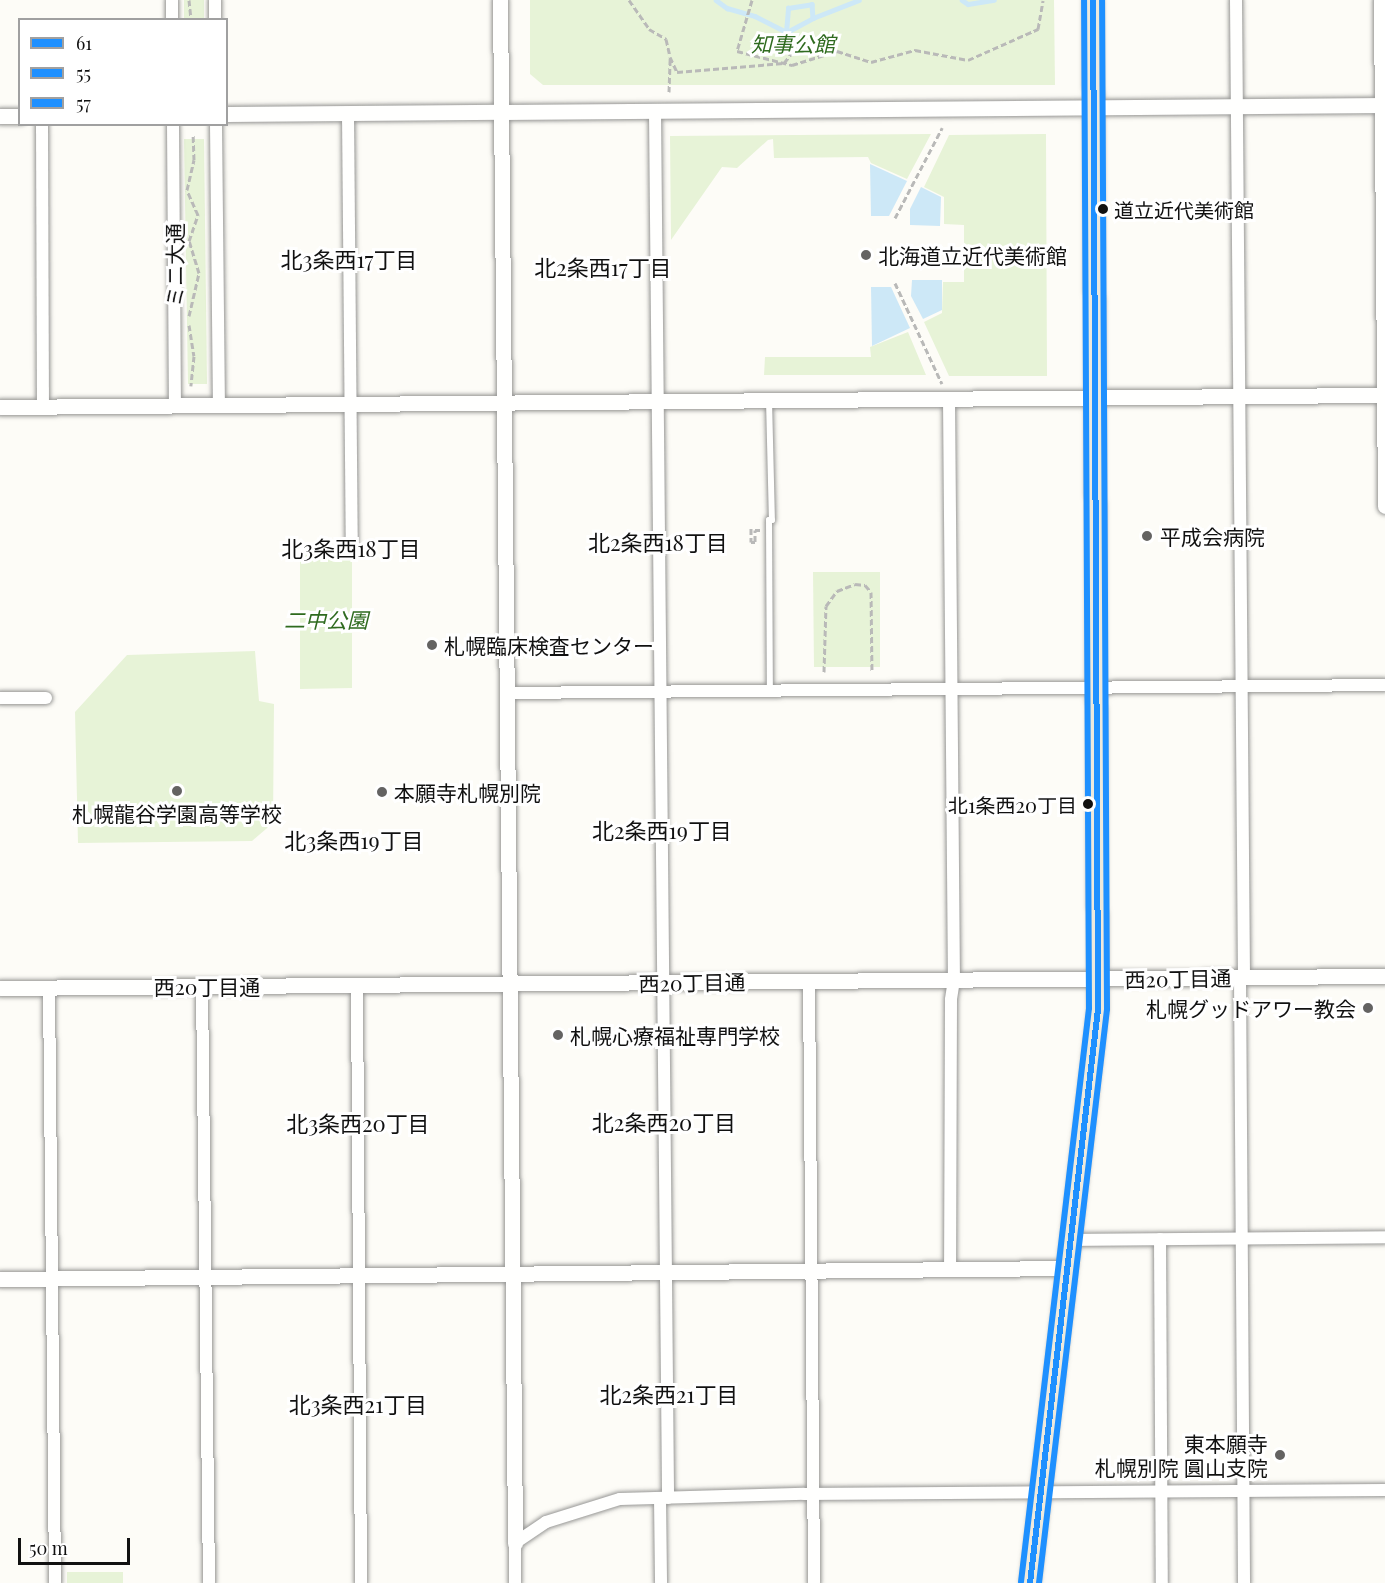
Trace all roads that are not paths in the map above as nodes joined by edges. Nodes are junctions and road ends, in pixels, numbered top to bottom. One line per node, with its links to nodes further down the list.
1 (172, 0): 7 (street)
2 (215, 0): 8 (street)
3 (500, 0): 13 (street)
4 (1093, 0): 11 (main road)
5 (1236, 0): 10 (street)
6 (1381, 0): 9 (street)
7 (172, 18)
8 (215, 18)
9 (1383, 105): 10 (street); 21 (street)
10 (1237, 106): 11 (street); 22 (street)
11 (1094, 107): 12 (street); 23 (main road)
12 (655, 111): 13 (street); 26 (street)
13 (501, 112): 14 (street); 27 (street)
14 (348, 113): 15 (street); 28 (street)
15 (228, 114)
16 (0, 116): 17 (street)
17 (18, 116)
18 (42, 126): 31 (street)
19 (173, 126): 29 (street, ミニ大通)
20 (216, 126): 30 (street, ミニ大通)
21 (1384, 395): 22 (street); 33 (street)
22 (1239, 396): 23 (street); 36 (street)
23 (1094, 398): 24 (street); 37 (main road)
24 (949, 399): 25 (street); 38 (street)
25 (769, 400): 26 (street); 39 (lane)
26 (658, 401): 27 (street); 40 (street)
27 (504, 403): 28 (street); 41 (street)
28 (351, 404): 30 (street); 34 (street)
29 (175, 405): 30 (street); 31 (street)
30 (219, 405)
31 (43, 406): 32 (street)
32 (0, 407)
33 (1385, 506)
34 (352, 546)
35 (1385, 685): 36 (street)
36 (1242, 686): 37 (street); 45 (street)
37 (1096, 688): 38 (street); 46 (main road)
38 (951, 689): 39 (street); 47 (street)
39 (770, 690): 40 (street)
40 (660, 691): 41 (street); 49 (street)
41 (507, 693): 50 (street)
42 (0, 698): 43 (street)
43 (46, 698)
44 (1385, 976): 45 (street, 西20丁目通)
45 (1242, 977): 46 (street, 西20丁目通); 55 (street)
46 (1099, 978): 47 (street, 西20丁目通); 58 (main road)
47 (954, 980): 48 (street, 西20丁目通); 60 (street)
48 (808, 981): 49 (street, 西20丁目通); 61 (street)
49 (664, 982): 50 (street, 西20丁目通); 62 (street)
50 (510, 984): 51 (street, 西20丁目通); 63 (street)
51 (357, 985): 52 (street, 西20丁目通); 64 (street)
52 (202, 986): 54 (street, 西20丁目通); 65 (street)
53 (0, 988): 54 (street, 西20丁目通)
54 (49, 988): 66 (street)
55 (1242, 1238): 56 (street); 57 (street); 70 (street)
56 (1385, 1238)
57 (1160, 1239): 58 (street); 69 (street)
58 (1070, 1240): 59 (main road)
59 (1067, 1268): 60 (street); 71 (main road)
60 (950, 1270): 61 (street)
61 (812, 1271): 62 (street); 72 (street)
62 (666, 1272): 63 (street); 73 (street)
63 (512, 1274): 64 (street); 74 (street)
64 (359, 1275): 65 (street); 77 (street)
65 (206, 1276): 66 (street); 76 (street)
66 (51, 1278): 67 (street); 75 (street)
67 (0, 1279)
68 (1385, 1490): 70 (street)
69 (1161, 1491): 70 (street); 71 (street); 82 (street)
70 (1243, 1491): 83 (street)
71 (1041, 1492): 72 (street); 81 (main road)
72 (813, 1494): 73 (street); 80 (street)
73 (664, 1498): 74 (street); 79 (street)
74 (515, 1543): 78 (street)
75 (55, 1583)
76 (209, 1583)
77 (361, 1583)
78 (515, 1583)
79 (661, 1583)
80 (814, 1583)
81 (1030, 1583)
82 (1162, 1583)
83 (1244, 1583)

